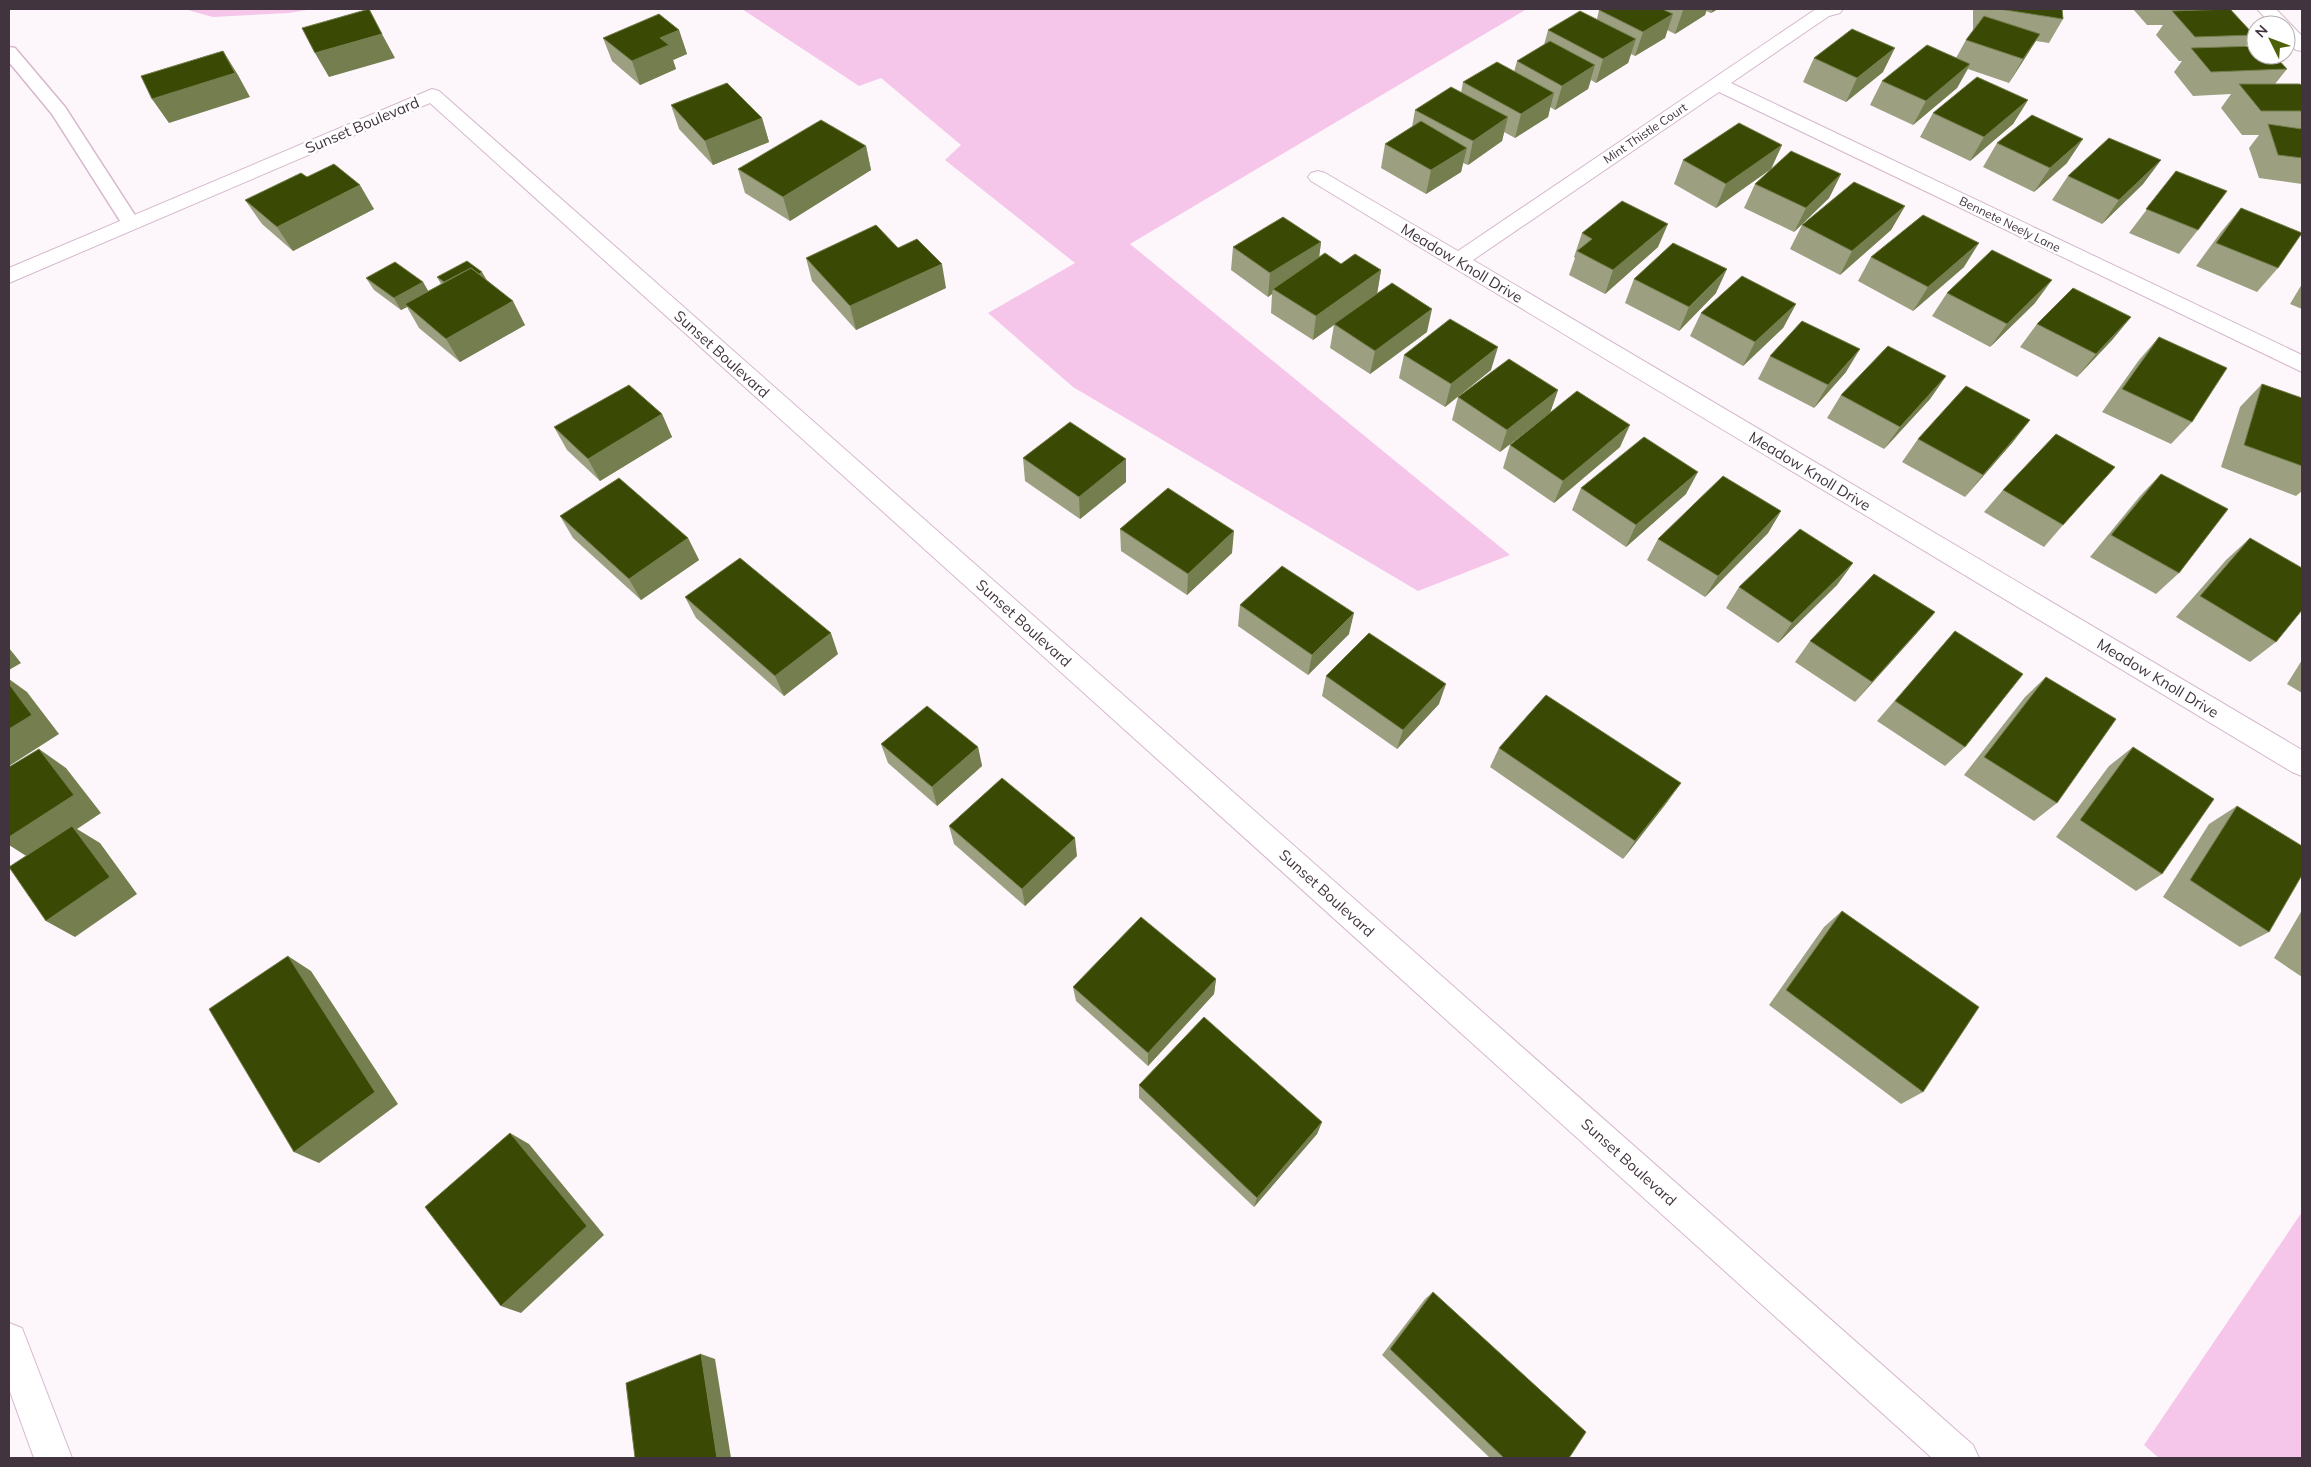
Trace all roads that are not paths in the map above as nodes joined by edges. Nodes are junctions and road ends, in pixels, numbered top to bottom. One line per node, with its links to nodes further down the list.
1 (1834, 9): 3 (street, Mint Thistle Court)
2 (9, 52): 5 (lane)
3 (1717, 84): 6 (street, Mint Thistle Court); 8 (street, Bennete Neely Lane)
4 (1318, 177): 6 (street, Meadow Knoll Drive)
5 (131, 223): 7 (street, Sunset Boulevard); 12 (street, Sunset Boulevard)
6 (1458, 261): 9 (street, Meadow Knoll Drive)
7 (9, 276)
8 (2302, 364)
9 (2302, 764)
10 (9, 1341): 11 (street)
11 (53, 1458)
12 (1960, 1458)

